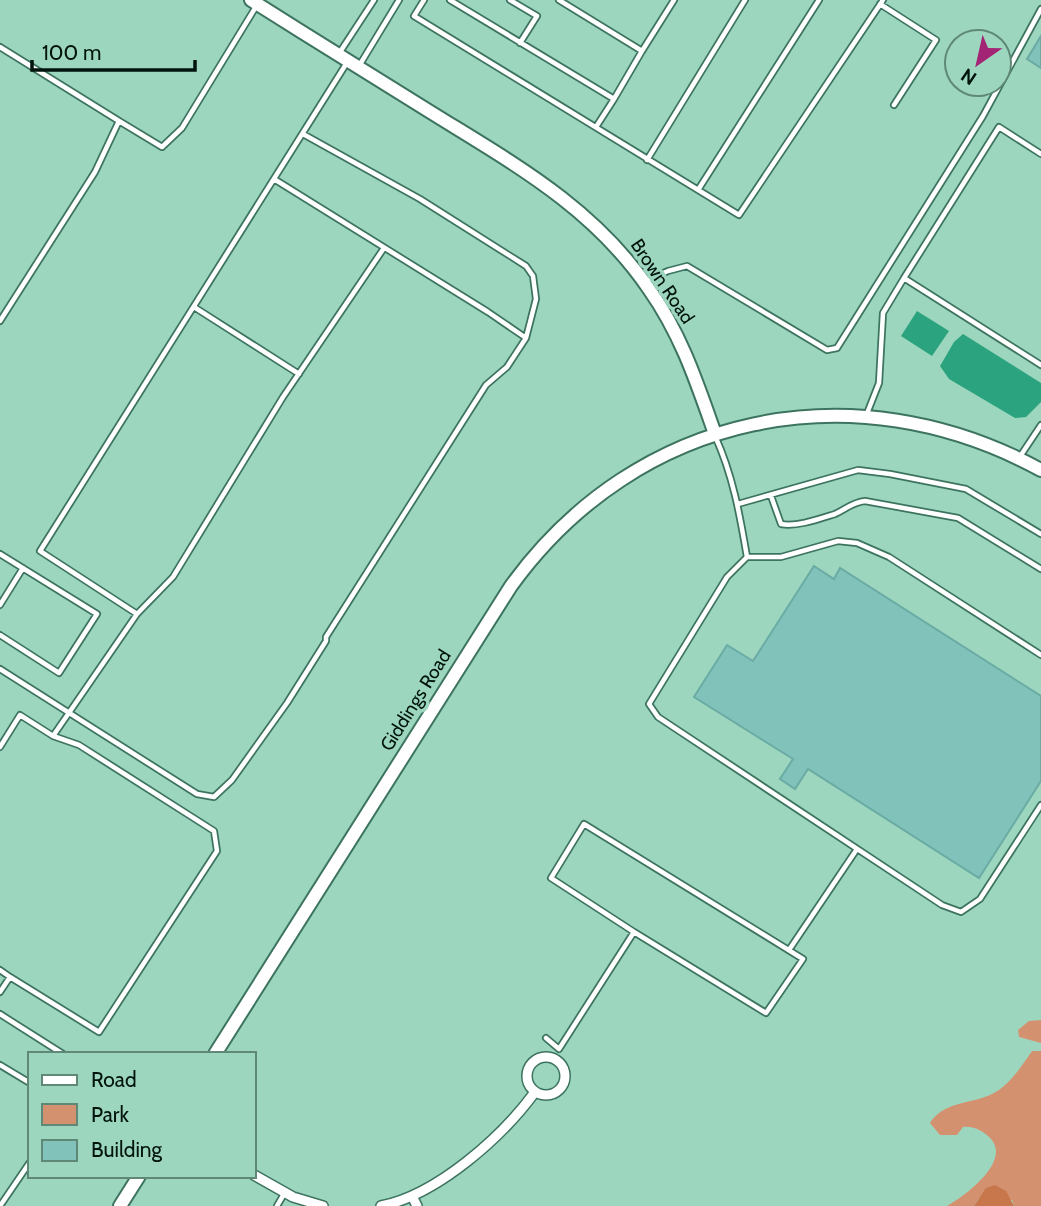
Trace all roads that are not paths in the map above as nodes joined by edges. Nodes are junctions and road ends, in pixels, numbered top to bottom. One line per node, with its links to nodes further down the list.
1 (374, 0): 16 (lane)
2 (399, 0): 16 (lane)
3 (424, 0): 20 (lane)
4 (450, 0): 13 (lane)
5 (510, 0): 13 (lane)
6 (559, 0): 15 (lane)
7 (674, 0): 15 (lane)
8 (745, 0): 23 (lane)
9 (819, 0): 25 (lane)
10 (256, 1): 16 (main road, Brown Road); 19 (lane)
11 (881, 2): 18 (lane); 25 (lane)
12 (1041, 9): 28 (lane)
13 (520, 43): 17 (lane)
14 (0, 47): 19 (lane)
15 (642, 51): 17 (lane)
16 (348, 61): 21 (lane); 28 (main road, Brown Road)
17 (614, 99): 20 (lane)
18 (894, 105)
19 (119, 121): 30 (lane)
20 (596, 127): 23 (lane)
21 (303, 134): 24 (lane); 31 (lane)
22 (1041, 154): 27 (lane)
23 (648, 160): 25 (lane)
24 (274, 179): 26 (lane); 29 (lane)
25 (698, 190)
26 (384, 248): 31 (lane); 33 (lane)
27 (904, 278): 32 (lane); 34 (lane)
28 (644, 281): 36 (main road, Brown Road)
29 (194, 307): 33 (lane); 47 (lane)
30 (0, 321)
31 (526, 338): 51 (lane)
32 (1041, 365)
33 (299, 374): 47 (lane)
34 (866, 416): 36 (main road); 37 (main road)
35 (1041, 425): 37 (lane)
36 (715, 434): 40 (lane); 64 (main road, Giddings Road)
37 (1018, 458): 38 (main road)
38 (1041, 470)
39 (771, 496): 40 (lane); 41 (lane); 45 (lane)
40 (738, 504): 43 (lane)
41 (1041, 534)
42 (0, 554): 44 (lane)
43 (747, 557): 49 (lane); 55 (lane)
44 (23, 568): 46 (lane); 48 (lane)
45 (1041, 569)
46 (0, 604)
47 (137, 614): 51 (lane)
48 (0, 635)
49 (1041, 655)
50 (0, 669): 51 (lane)
51 (69, 712): 52 (lane)
52 (53, 736): 53 (lane); 59 (lane)
53 (0, 747)
54 (1041, 805): 55 (lane)
55 (857, 849): 57 (lane)
56 (634, 932): 57 (lane); 57 (lane); 62 (lane)
57 (789, 950)
58 (0, 970): 59 (lane)
59 (10, 977): 60 (lane)
60 (0, 992)
61 (0, 1014): 63 (lane)
62 (546, 1038)
63 (60, 1052)
64 (216, 1052)
65 (0, 1065): 66 (lane)
66 (28, 1082)
67 (535, 1092): 67 (street); 72 (street)
68 (28, 1165): 73 (lane)
69 (256, 1176): 71 (street)
70 (138, 1178): 74 (main road)
71 (285, 1193): 75 (lane); 76 (street)
72 (412, 1196): 77 (street); 78 (street)
73 (0, 1206)
74 (120, 1206)
75 (276, 1206)
76 (320, 1206)
77 (381, 1206)
78 (417, 1206)

